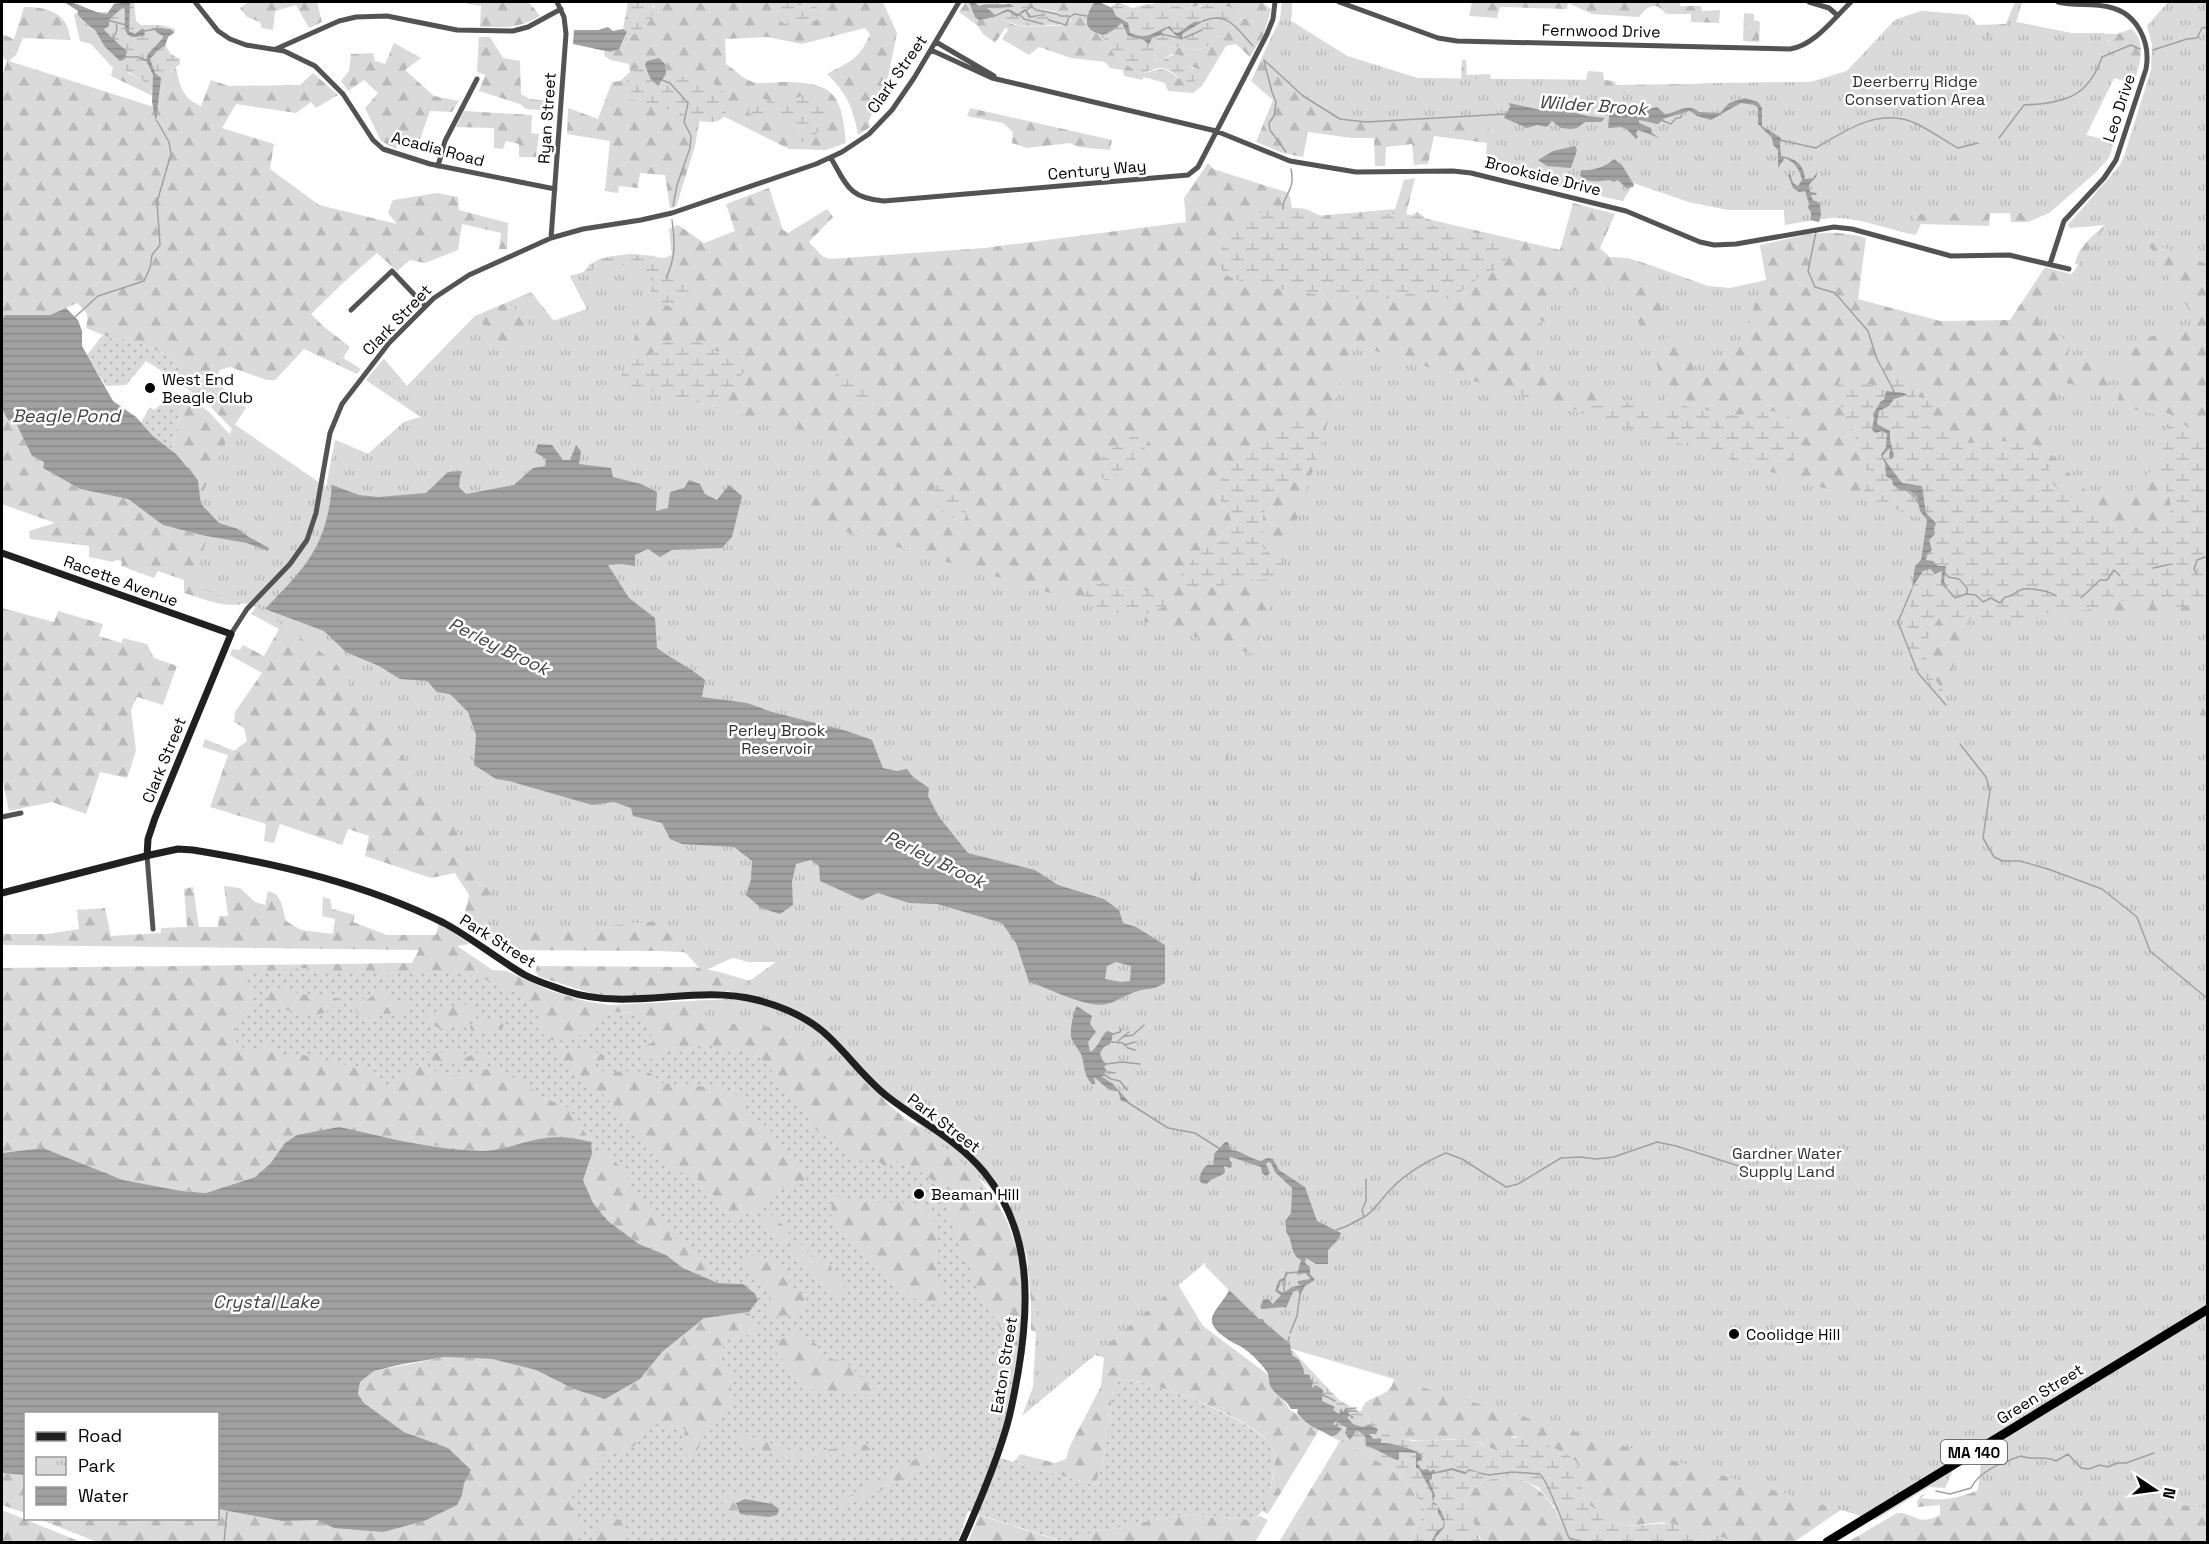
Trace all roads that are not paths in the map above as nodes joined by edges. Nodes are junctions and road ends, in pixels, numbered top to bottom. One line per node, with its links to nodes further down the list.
1 (195, 2): 12 (street, Acadia Road)
2 (557, 2): 9 (street, Ryan Street)
3 (959, 2): 11 (street, Clark Street)
4 (1275, 2): 16 (street, Century Way)
5 (1339, 2): 10 (street, Fernwood Drive)
6 (1809, 2): 10 (street)
7 (1851, 2): 10 (street, Fernwood Drive)
8 (2058, 2): 21 (street, Leo Drive)
9 (561, 9): 12 (street); 19 (street, Ryan Street)
10 (1837, 15)
11 (936, 42): 13 (street, Clark Street); 15 (street, Brookside Drive)
12 (276, 49): 18 (street, Acadia Road)
13 (931, 50): 15 (street, Brookside Drive); 17 (street, Clark Street)
14 (477, 79): 18 (street)
15 (1008, 82): 16 (street, Brookside Drive)
16 (1216, 131): 17 (street, Century Way); 21 (street, Brookside Drive)
17 (831, 158): 20 (street, Clark Street)
18 (438, 166): 19 (street, Acadia Road)
19 (555, 189): 20 (street, Ryan Street)
20 (550, 238): 23 (street, Clark Street)
21 (2050, 264): 22 (street, Brookside Drive)
22 (2069, 269)
23 (425, 306): 24 (street); 26 (street, Clark Street)
24 (351, 310)
25 (2, 553): 26 (street, Racette Avenue)
26 (231, 634): 29 (street, Clark Street)
27 (21, 813): 28 (street)
28 (2, 817)
29 (147, 856): 30 (street, Park Street); 31 (street); 32 (street, Park Street)
30 (2, 893)
31 (153, 930)
32 (996, 1189): 34 (street, Eaton Street)
33 (2208, 1309): 35 (highway, Green Street / MA 140)
34 (962, 1542)
35 (1827, 1542)

